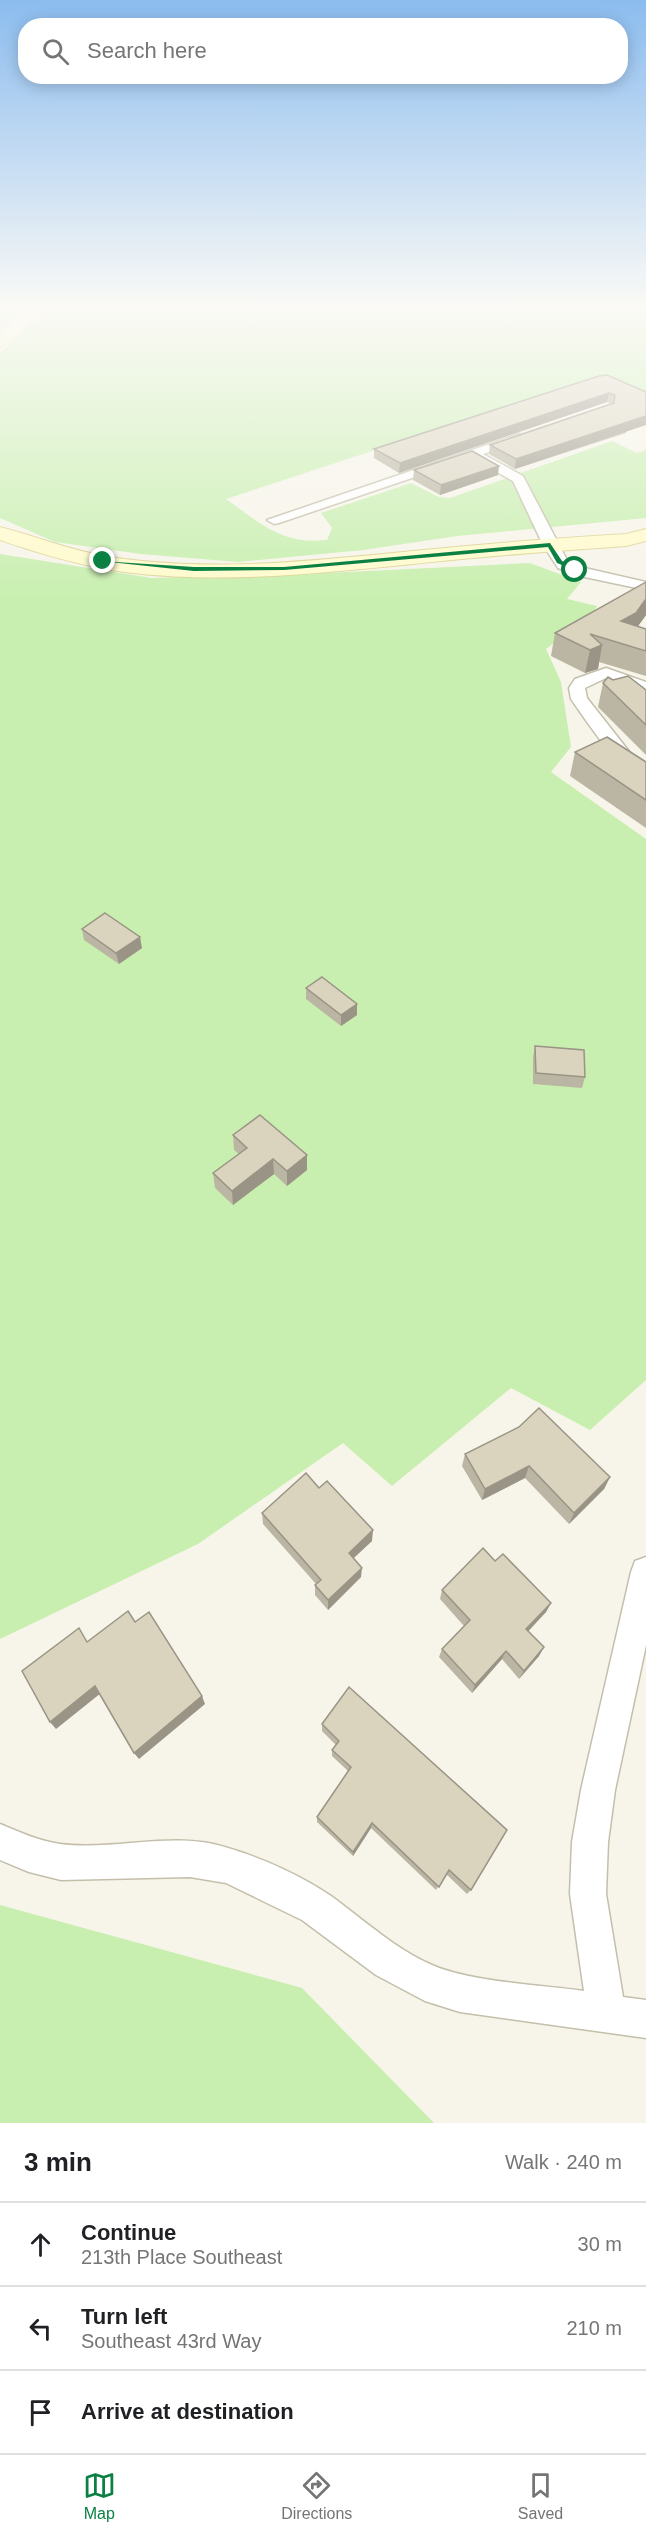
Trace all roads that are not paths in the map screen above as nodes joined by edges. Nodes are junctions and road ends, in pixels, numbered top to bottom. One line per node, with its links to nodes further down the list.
1 (527, 435): 2 (street)
2 (473, 454): 3 (street); 6 (street)
3 (274, 520)
4 (0, 533): 6 (main road)
5 (636, 538): 6 (main road); 7 (main road)
6 (550, 545): 8 (street)
7 (646, 545)
8 (646, 586)
9 (646, 687): 10 (street)
10 (646, 776)
11 (646, 1572): 13 (street)
12 (0, 1842): 13 (street)
13 (607, 2015): 14 (street)
14 (646, 2019)

